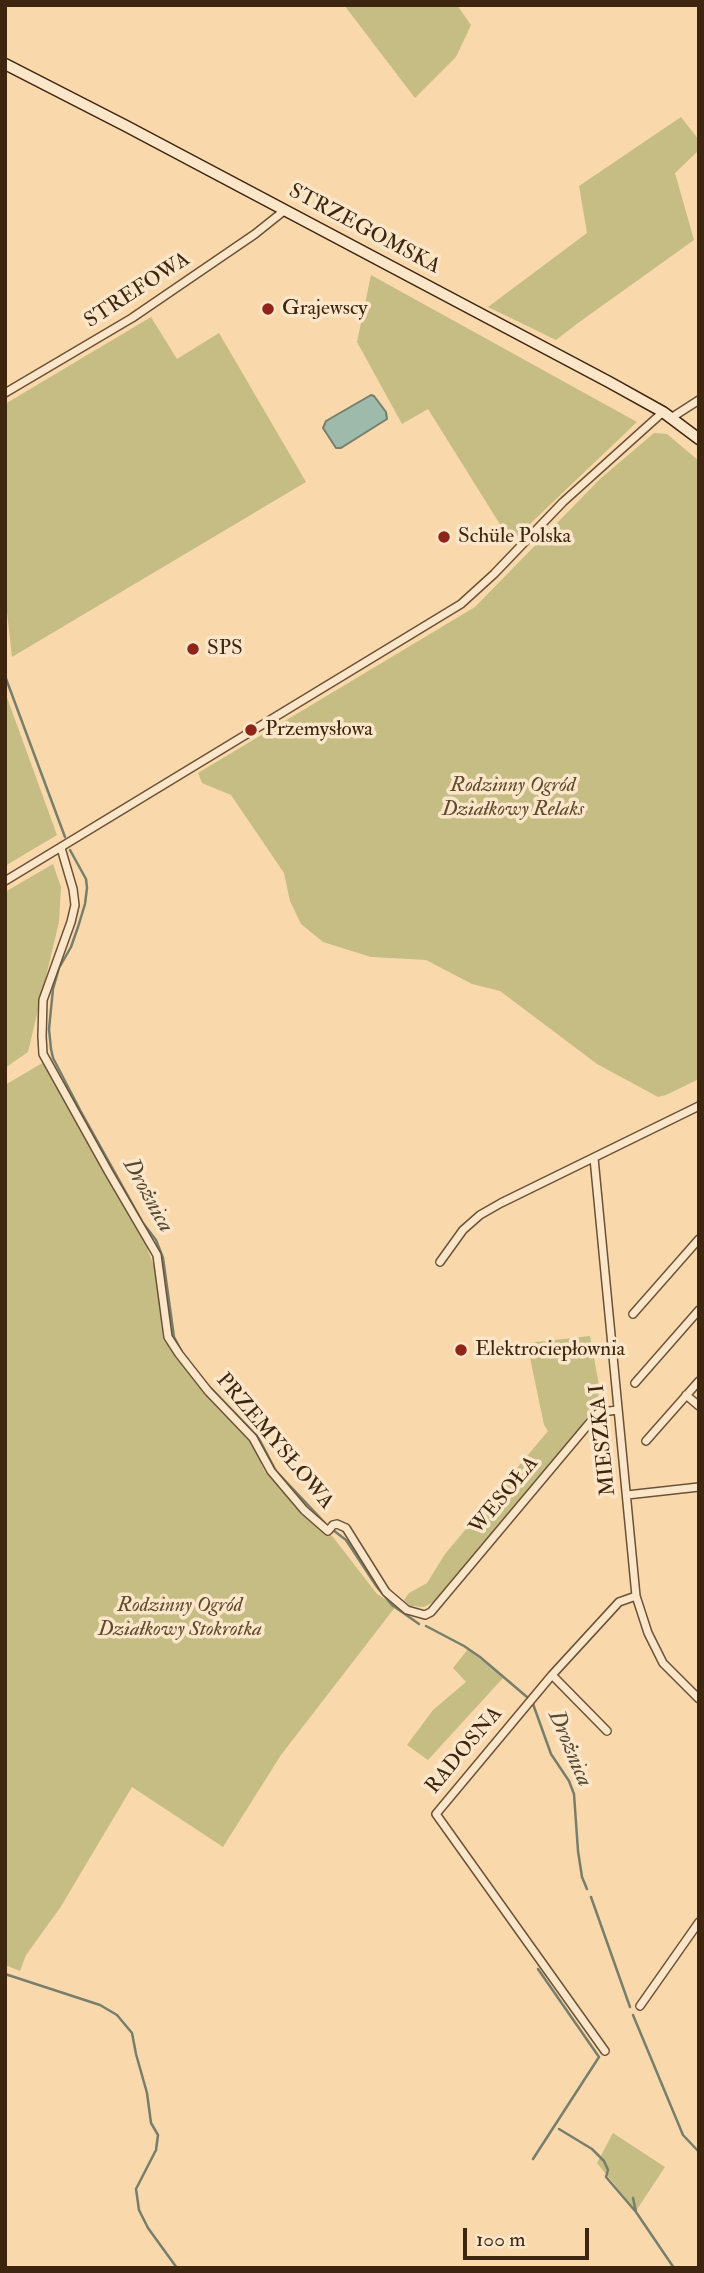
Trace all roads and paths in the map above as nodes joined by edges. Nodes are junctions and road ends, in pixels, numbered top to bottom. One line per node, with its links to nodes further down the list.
1 (5, 64): 2 (main road, STRZEGOMSKA)
2 (285, 210): 3 (street, STREFOWA); 5 (main road, STRZEGOMSKA)
3 (5, 393)
4 (699, 400): 5 (street)
5 (667, 415): 6 (main road, STRZEGOMSKA); 7 (street)
6 (699, 439)
7 (61, 848): 8 (street); 26 (street, PRZEMYSŁOWA)
8 (5, 881)
9 (699, 1106): 10 (street)
10 (690, 1110): 11 (street); 12 (street)
11 (699, 1118)
12 (594, 1158): 14 (street); 21 (street, MIESZKA I)
13 (699, 1239): 16 (street)
14 (440, 1262)
15 (699, 1310): 18 (street)
16 (632, 1314)
17 (699, 1381): 19 (street)
18 (635, 1383)
19 (686, 1395): 20 (street); 22 (street)
20 (699, 1406)
21 (618, 1410): 24 (street, MIESZKA I); 26 (street, WESOŁA)
22 (646, 1441)
23 (699, 1487): 24 (street)
24 (627, 1495): 25 (street, MIESZKA I)
25 (636, 1596): 27 (street, RADOSNA); 28 (street, MIESZKA I)
26 (425, 1615)
27 (552, 1675): 29 (street); 32 (street, RADOSNA)
28 (699, 1699)
29 (607, 1731)
30 (699, 1922): 31 (street)
31 (640, 2006)
32 (605, 2050)

